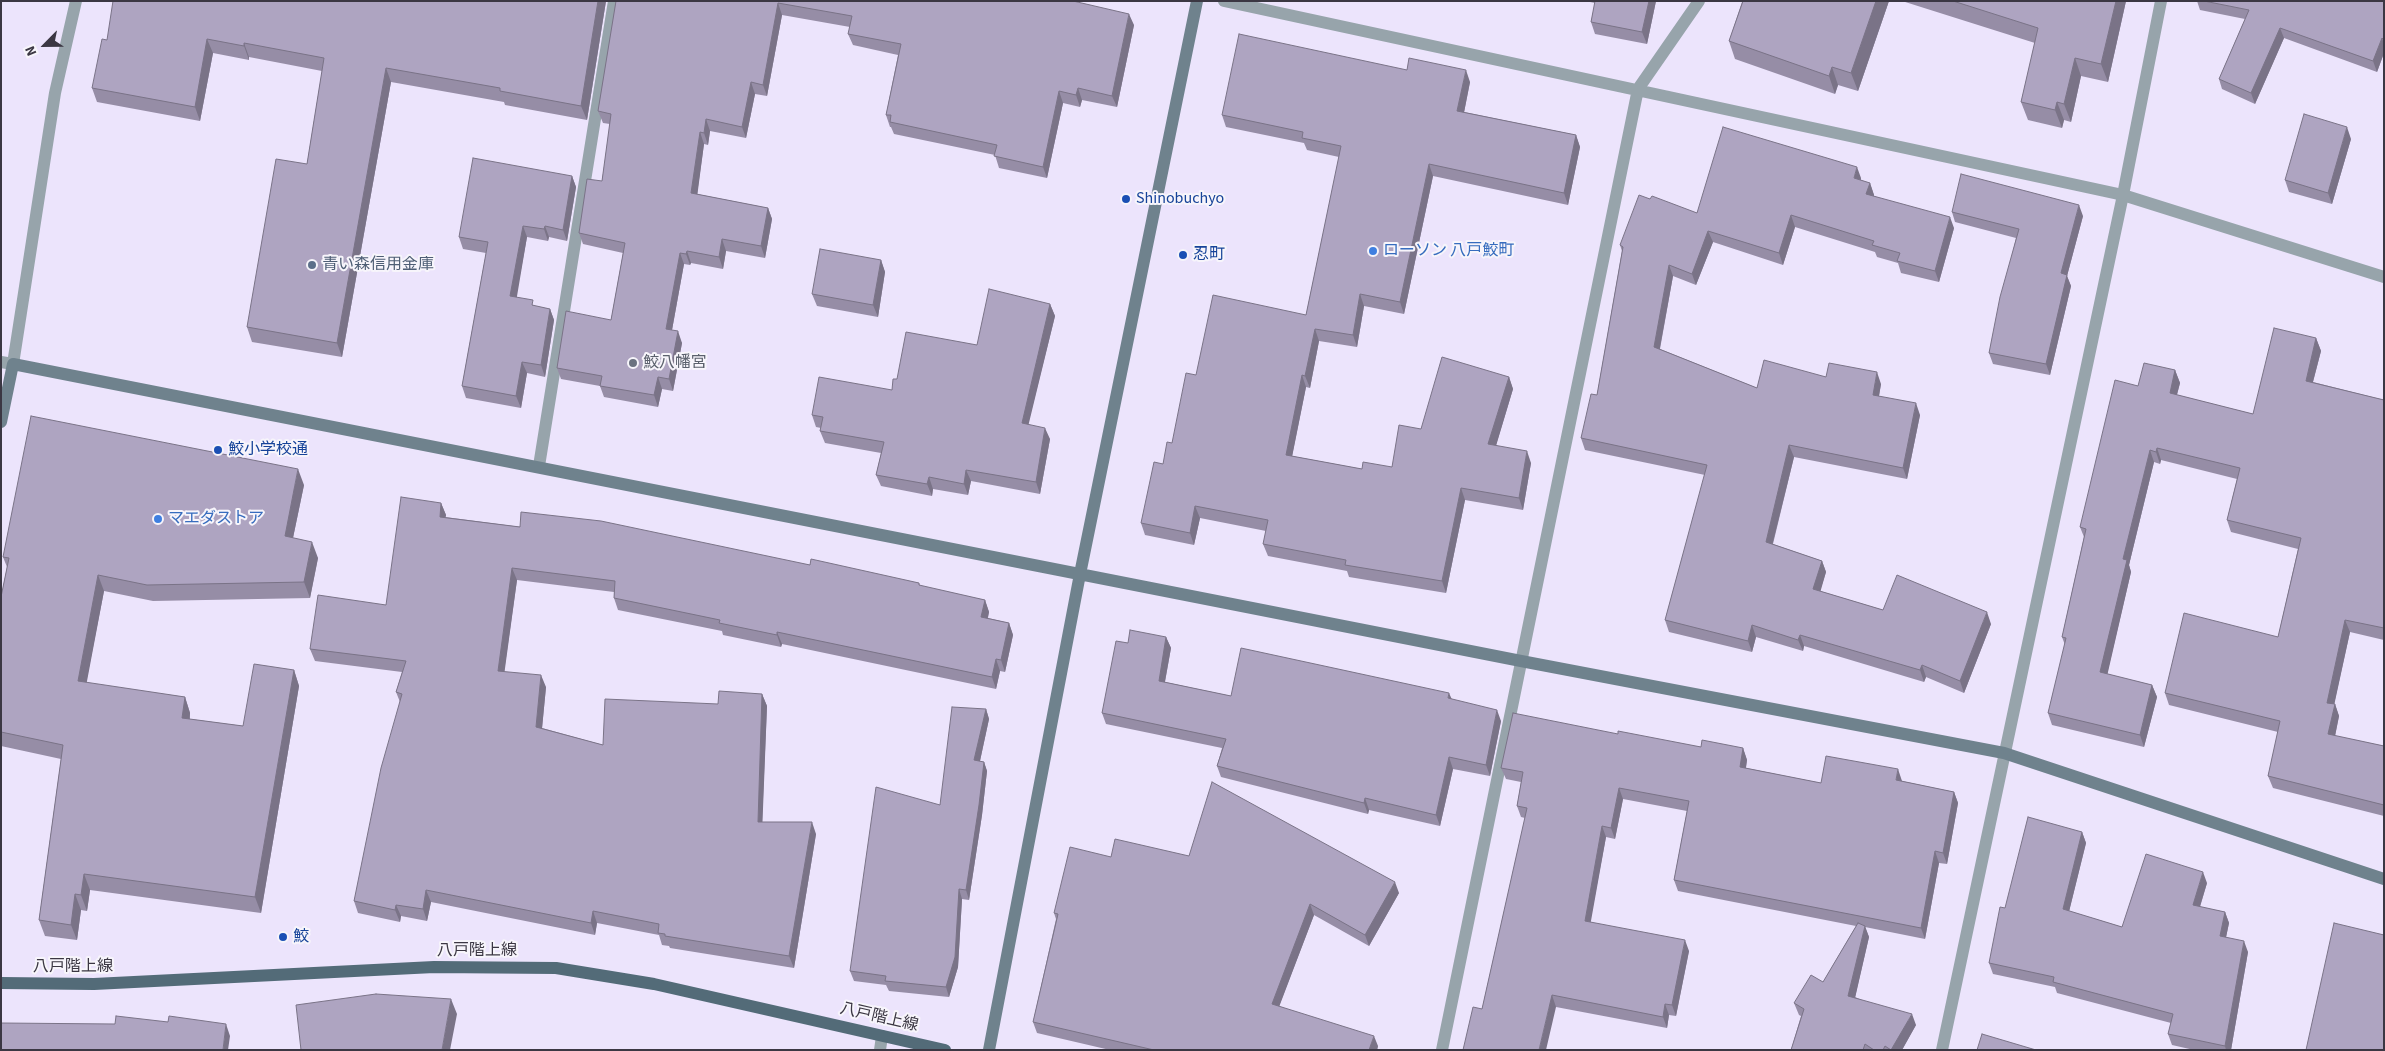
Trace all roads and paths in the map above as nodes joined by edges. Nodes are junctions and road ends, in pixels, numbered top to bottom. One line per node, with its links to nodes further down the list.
1 (76, 1): 10 (street)
2 (614, 1): 12 (street)
3 (1197, 1): 13 (street)
4 (1224, 1): 7 (street)
5 (1699, 1): 7 (street)
6 (2161, 1): 8 (street)
7 (1638, 89): 8 (street); 14 (street)
8 (2123, 195): 9 (street); 15 (street)
9 (2384, 277)
10 (7, 363): 11 (street); 12 (street)
11 (1, 422)
12 (539, 466): 13 (street)
13 (1080, 574): 14 (street); 21 (street)
14 (1522, 662): 15 (street); 22 (street)
15 (2004, 753): 16 (street); 23 (street)
16 (2384, 879)
17 (1, 983): 18 (main road, 八戸階上線)
18 (882, 1036): 19 (street); 20 (main road, 八戸階上線)
19 (880, 1050)
20 (945, 1050)
21 (989, 1050)
22 (1442, 1050)
23 (1942, 1050)

